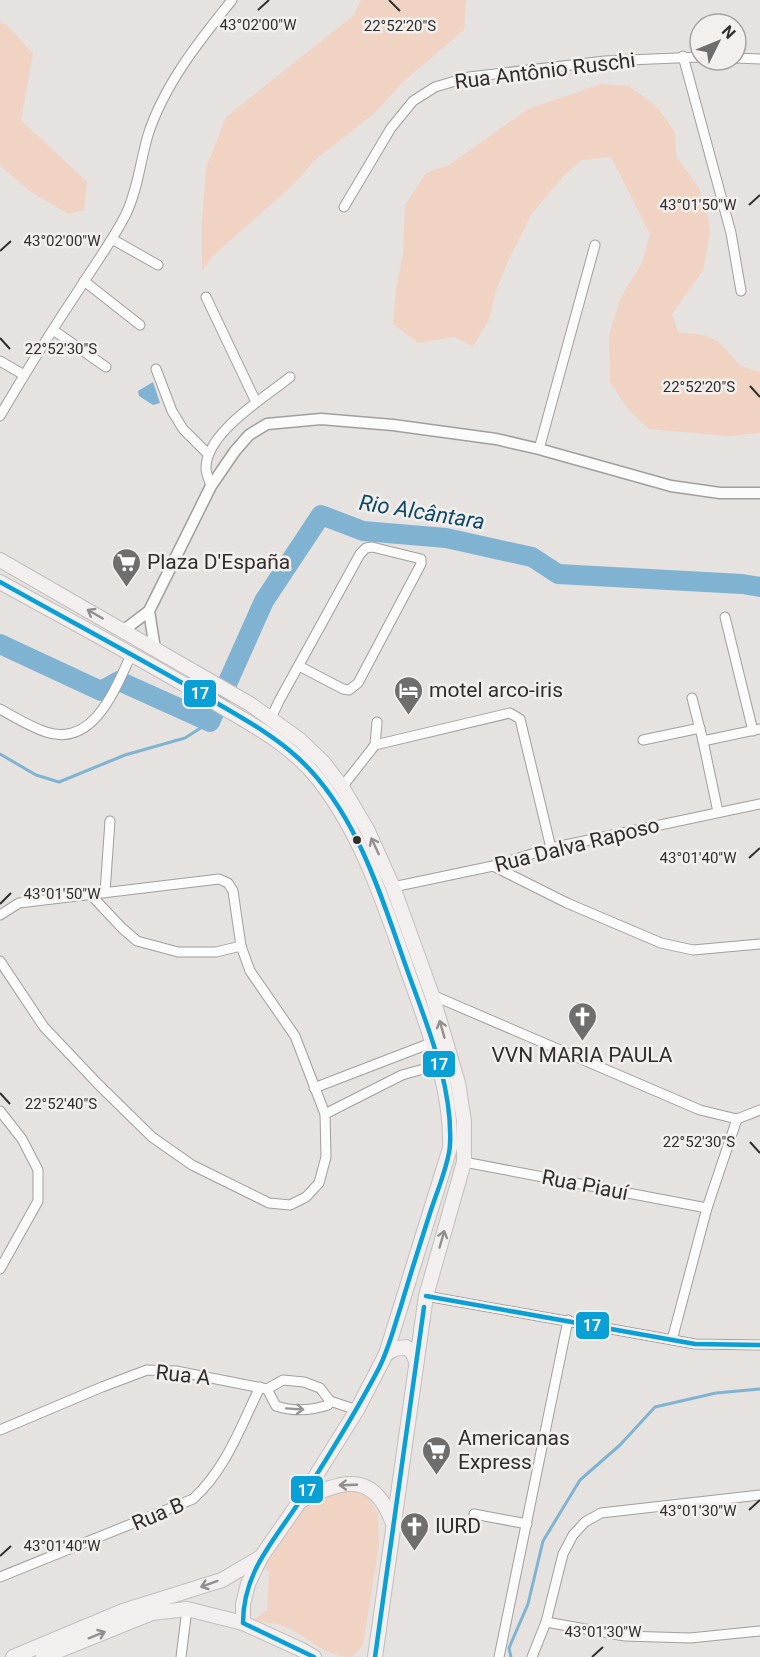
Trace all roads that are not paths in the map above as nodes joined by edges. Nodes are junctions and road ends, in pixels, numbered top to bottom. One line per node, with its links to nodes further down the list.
1 (232, 0): 5 (street)
2 (683, 56): 3 (street, Rua Antônio Ruschi); 4 (street, Rua Antônio Ruschi); 9 (street)
3 (688, 56)
4 (344, 207)
5 (112, 238): 7 (street); 8 (street)
6 (595, 245): 20 (street)
7 (158, 265)
8 (84, 281): 11 (street); 12 (street)
9 (741, 291)
10 (206, 297): 18 (street)
11 (140, 325)
12 (53, 330): 14 (street); 16 (street)
13 (0, 361): 16 (street)
14 (106, 367)
15 (156, 369): 21 (street)
16 (24, 375): 19 (street)
17 (290, 377): 18 (street)
18 (256, 402): 21 (street)
19 (0, 416)
20 (539, 448): 22 (street); 23 (street)
21 (208, 454): 22 (street)
22 (211, 486): 26 (street)
23 (760, 493)
24 (0, 560): 28 (main road, one-way to 24)
25 (0, 582): 30 (main road)
26 (149, 612): 28 (street); 29 (street)
27 (725, 617): 37 (street)
28 (124, 630): 29 (main road)
29 (155, 649): 34 (main road)
30 (131, 655): 33 (street); 55 (main road)
31 (299, 666): 31 (street); 34 (street)
32 (692, 698): 36 (street)
33 (0, 709)
34 (267, 715): 41 (main road)
35 (377, 722): 40 (street)
36 (700, 728): 38 (street); 39 (street)
37 (757, 730): 39 (street)
38 (643, 740)
39 (703, 741): 43 (street)
40 (375, 745): 41 (street); 45 (street)
41 (342, 787): 47 (main road, one-way to 41)
42 (760, 804): 43 (street, Rua Dalva Raposo)
43 (718, 812): 45 (street, Rua Dalva Raposo)
44 (110, 821): 48 (street)
45 (551, 848): 46 (street, Rua Dalva Raposo)
46 (493, 866): 47 (street, Rua Dalva Raposo); 51 (street)
47 (393, 887): 54 (main road)
48 (105, 892): 49 (street); 52 (street)
49 (90, 894): 50 (street); 52 (street)
50 (0, 915)
51 (760, 944)
52 (240, 946): 57 (street)
53 (0, 961): 60 (street)
54 (432, 995): 61 (street); 62 (main road, one-way to 54)
55 (431, 1043): 56 (main road); 57 (street)
56 (438, 1065): 60 (street); 69 (main road)
57 (314, 1088): 60 (street)
58 (760, 1110): 61 (street)
59 (0, 1111): 64 (street)
60 (325, 1114)
61 (737, 1119): 63 (street)
62 (464, 1162): 63 (street, Rua Piauí); 65 (main road, one-way to 62)
63 (707, 1208): 67 (street)
64 (0, 1269)
65 (426, 1296): 66 (street); 70 (main road)
66 (568, 1320): 67 (street); 79 (street)
67 (672, 1340): 68 (street)
68 (760, 1345)
69 (386, 1354): 70 (main road); 73 (main road)
70 (416, 1361): 78 (main road)
71 (263, 1388): 72 (street, Rua A); 72 (street, one-way to 72); 74 (street, Rua A); 81 (street, Rua B)
72 (330, 1401): 73 (street)
73 (357, 1410): 76 (main road)
74 (0, 1430)
75 (760, 1495): 83 (street)
76 (300, 1501): 78 (main road, one-way to 76); 80 (main road)
77 (474, 1514): 79 (street)
78 (393, 1523): 90 (main road)
79 (527, 1524): 91 (street)
80 (261, 1557): 84 (main road); 86 (main road, one-way to 86)
81 (0, 1577)
82 (187, 1609): 84 (main road); 87 (main road, one-way to 82); 88 (street)
83 (546, 1622): 85 (street); 92 (street)
84 (243, 1623): 89 (main road)
85 (760, 1631)
86 (13, 1657)
87 (43, 1657)
88 (182, 1657)
89 (314, 1657)
90 (375, 1657)
91 (499, 1657)
92 (532, 1657)

